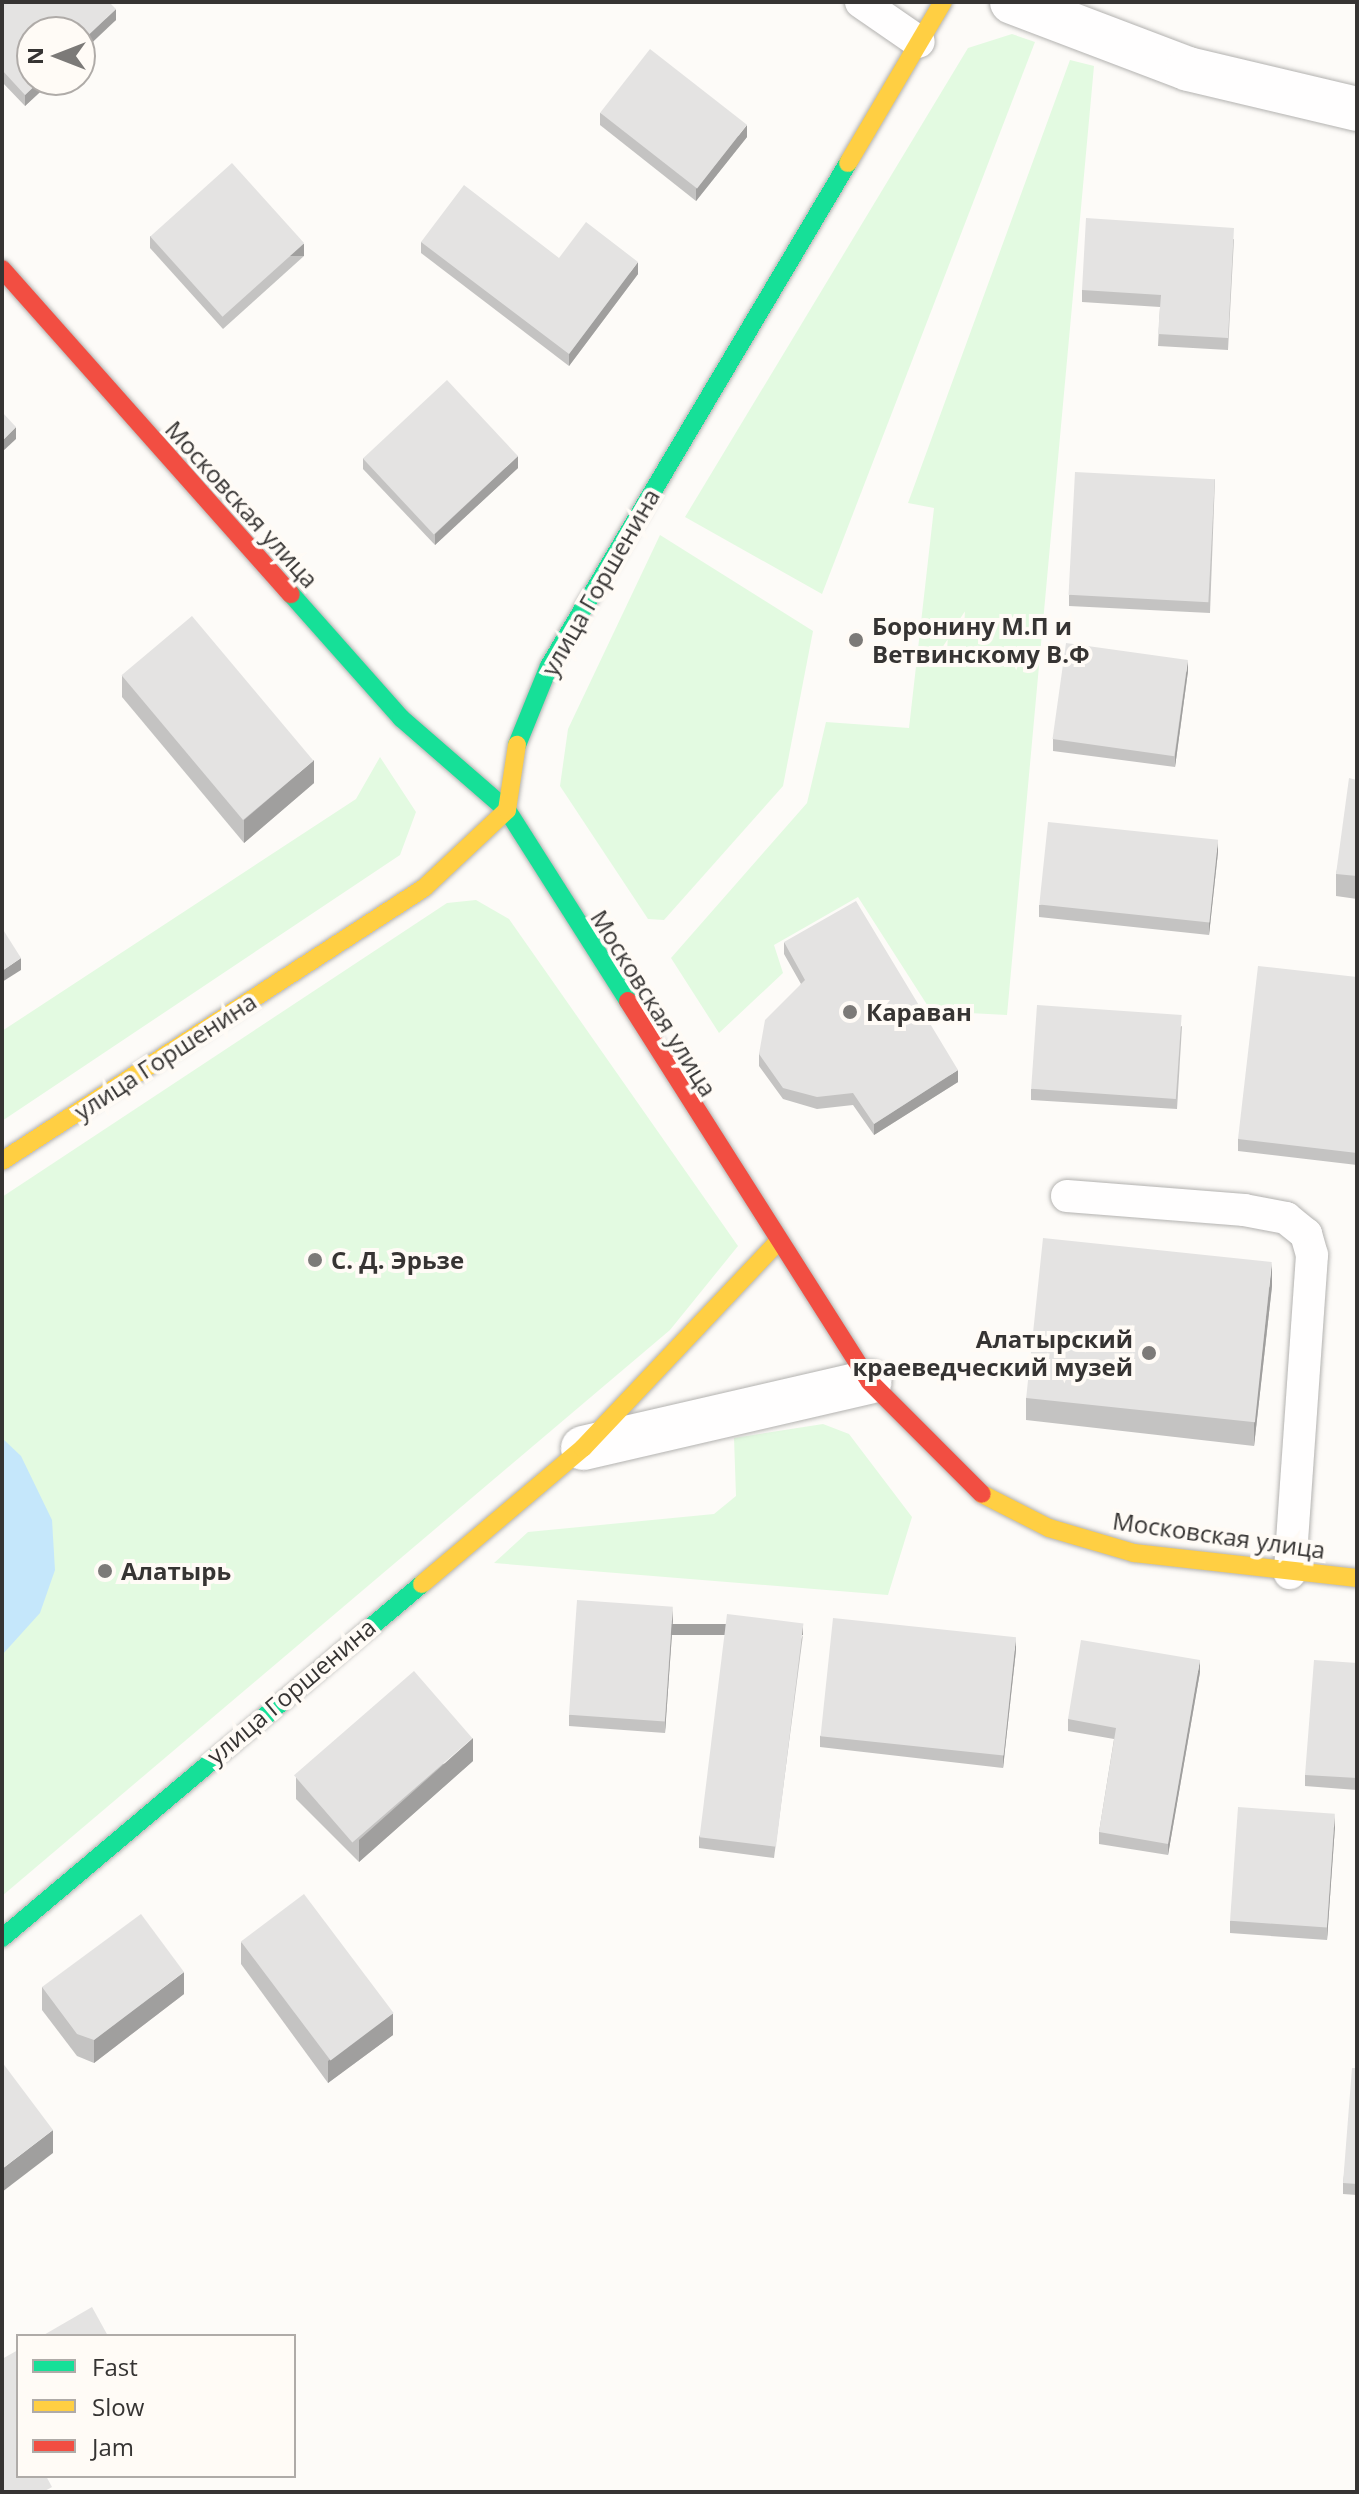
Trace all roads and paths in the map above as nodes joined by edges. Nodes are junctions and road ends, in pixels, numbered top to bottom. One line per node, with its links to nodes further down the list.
1 (861, 2): 4 (lane)
2 (943, 2): 4 (street, улица Горшенина)
3 (1012, 2): 5 (street)
4 (919, 42): 7 (street, улица Горшенина)
5 (1357, 109)
6 (2, 269): 7 (street, Московская улица)
7 (507, 810): 8 (street, улица Горшенина); 10 (street, Московская улица)
8 (2, 1161)
9 (1067, 1196): 13 (lane)
10 (779, 1241): 11 (street, Московская улица); 12 (street, улица Горшенина)
11 (870, 1382): 12 (street, улица Горшенина); 13 (street, Московская улица)
12 (583, 1448): 15 (street, улица Горшенина)
13 (1290, 1573): 14 (street, Московская улица)
14 (1357, 1578)
15 (2, 1938)

